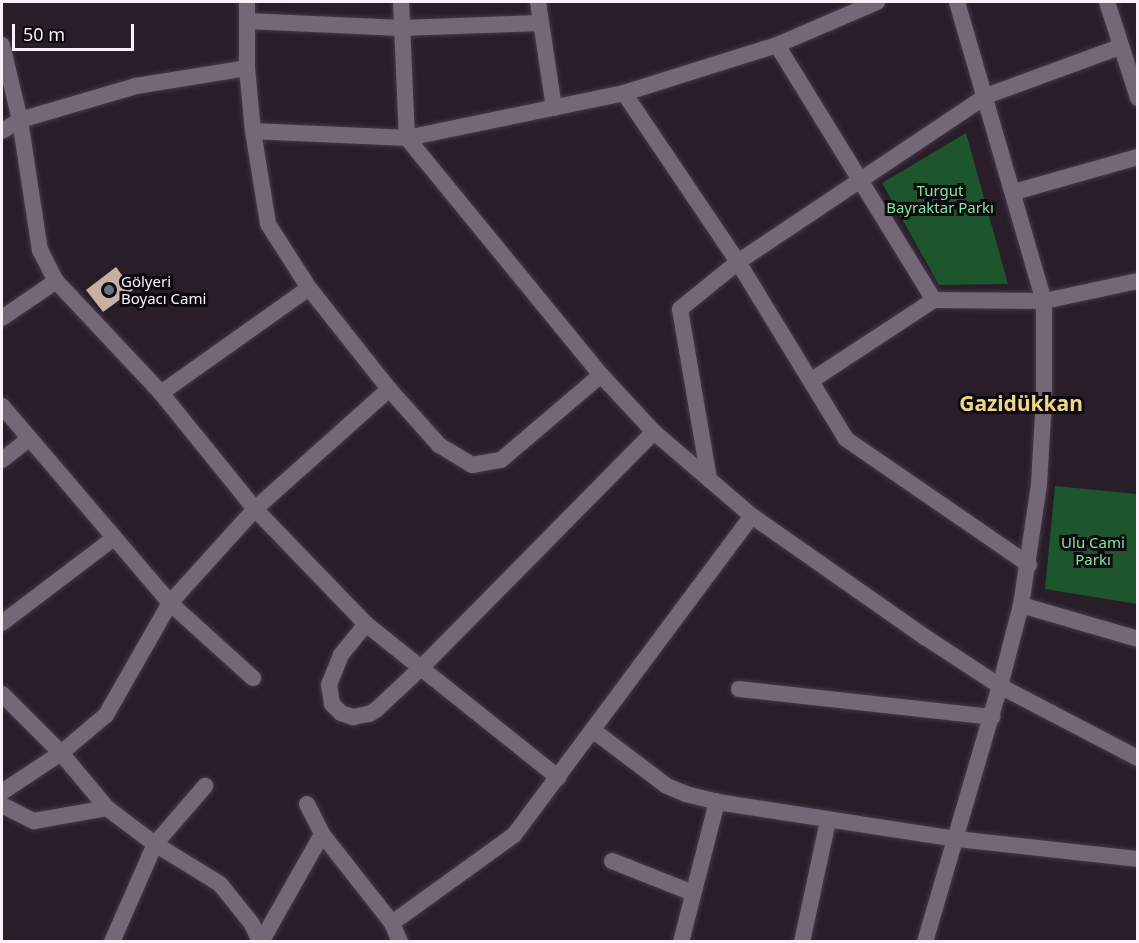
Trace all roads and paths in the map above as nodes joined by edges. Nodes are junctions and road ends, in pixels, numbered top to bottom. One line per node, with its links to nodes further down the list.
1 (247, 2): 7 (street)
2 (401, 2): 9 (street)
3 (538, 2): 8 (street)
4 (877, 2): 11 (street)
5 (957, 2): 15 (street)
6 (1107, 2): 12 (street)
7 (247, 21): 9 (street); 13 (street)
8 (541, 23): 9 (street); 17 (street)
9 (402, 28): 21 (street)
10 (2, 45): 18 (street)
11 (777, 45): 14 (street); 23 (street)
12 (1120, 47): 15 (street); 16 (street)
13 (247, 68): 18 (street); 20 (street)
14 (624, 93): 17 (street); 25 (street)
15 (986, 96): 23 (street); 24 (street)
16 (1137, 98)
17 (554, 108): 21 (street)
18 (20, 120): 19 (street); 26 (street)
19 (2, 131)
20 (252, 131): 21 (street); 28 (street)
21 (407, 138): 32 (street)
22 (1137, 157): 24 (street)
23 (861, 179): 25 (street); 29 (street)
24 (1014, 192): 30 (street)
25 (738, 262): 33 (street); 40 (street)
26 (56, 281): 31 (street); 35 (street)
27 (1137, 281): 30 (street)
28 (309, 288): 34 (street); 35 (street)
29 (933, 300): 30 (street); 33 (street)
30 (1044, 301): 44 (street)
31 (2, 318)
32 (601, 375): 34 (street); 37 (street)
33 (812, 380): 44 (street)
34 (389, 389): 41 (street)
35 (161, 393): 41 (street)
36 (2, 406): 38 (street)
37 (654, 432): 40 (street); 50 (street)
38 (28, 439): 39 (street); 43 (street)
39 (2, 460)
40 (710, 479): 42 (street)
41 (255, 509): 45 (street); 48 (street)
42 (752, 516): 52 (street); 56 (street)
43 (114, 538): 45 (street); 47 (street)
44 (1029, 565): 46 (street)
45 (170, 603): 51 (street); 57 (street)
46 (1021, 605): 49 (street); 52 (street)
47 (2, 623)
48 (366, 624): 50 (street); 50 (street)
49 (1137, 639)
50 (422, 667): 59 (street)
51 (253, 678)
52 (1000, 686): 55 (street); 58 (street)
53 (739, 689): 55 (street)
54 (2, 693): 57 (street)
55 (992, 717): 68 (street)
56 (594, 731): 59 (street); 62 (street)
57 (61, 753): 61 (street); 65 (street)
58 (1137, 758)
59 (558, 777): 73 (street)
60 (205, 786): 69 (street)
61 (2, 792)
62 (717, 802): 66 (street); 72 (street)
63 (307, 804): 67 (street)
64 (2, 805): 65 (street)
65 (107, 808): 69 (street)
66 (828, 821): 68 (street); 78 (street)
67 (322, 834): 73 (street); 75 (street)
68 (957, 839): 70 (street); 79 (street)
69 (155, 844): 74 (street); 75 (street)
70 (1137, 859)
71 (612, 861): 72 (street)
72 (693, 893): 77 (street)
73 (392, 923): 76 (street)
74 (112, 942)
75 (261, 942)
76 (400, 942)
77 (681, 942)
78 (802, 942)
79 (925, 942)

